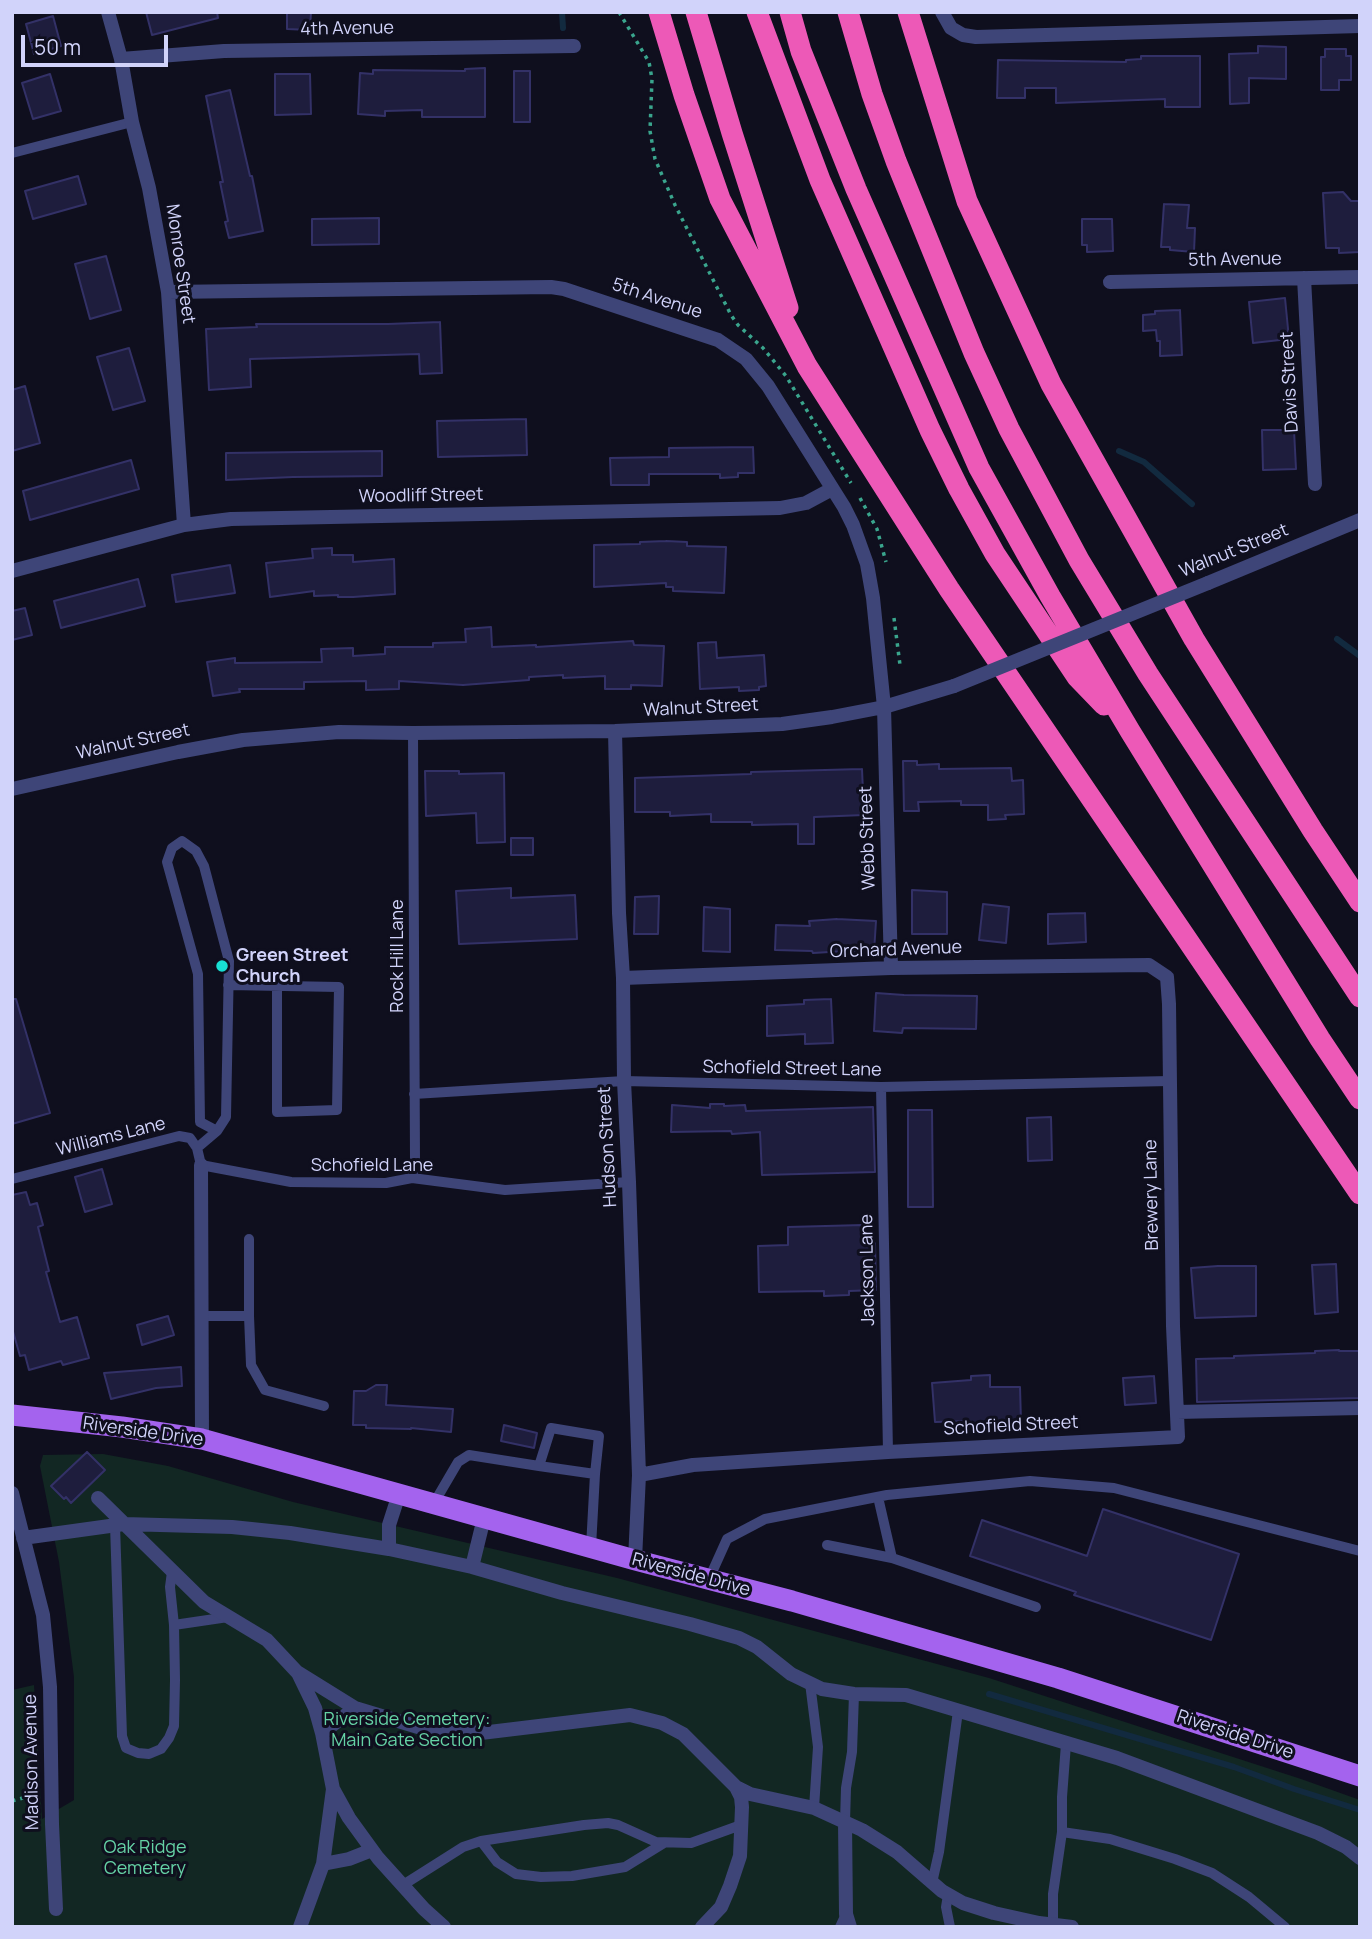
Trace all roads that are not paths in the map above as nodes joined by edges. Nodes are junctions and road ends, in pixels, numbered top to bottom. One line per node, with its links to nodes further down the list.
1 (108, 12): 11 (street, Monroe Street)
2 (659, 12): 18 (highway)
3 (696, 12): 18 (highway)
4 (757, 12): 26 (highway)
5 (790, 12): 26 (highway)
6 (848, 12): 35 (highway)
7 (908, 12): 29 (highway)
8 (942, 12): 9 (street)
9 (1360, 26)
10 (574, 46): 11 (street, 4th Avenue)
11 (121, 58): 12 (street, Monroe Street)
12 (132, 122): 13 (lane); 17 (street, Monroe Street)
13 (12, 153)
14 (1360, 277): 15 (street, 5th Avenue)
15 (1304, 278): 16 (street, 5th Avenue); 19 (street, Davis Street)
16 (1110, 282)
17 (168, 292): 20 (street, 5th Avenue); 22 (street, Monroe Street)
18 (807, 366): 47 (highway)
19 (1315, 484)
20 (832, 489): 22 (street, Woodliff Street); 24 (street, 5th Avenue)
21 (1360, 520): 24 (street, Walnut Street, bridge)
22 (184, 526): 23 (street, Woodliff Street)
23 (12, 571)
24 (884, 707): 25 (street, Walnut Street); 30 (street, Webb Street)
25 (615, 731): 27 (street, Walnut Street); 32 (street, Hudson Street)
26 (1130, 731): 40 (highway)
27 (413, 733): 28 (street, Walnut Street); 39 (lane, Rock Hill Lane)
28 (12, 789)
29 (1360, 902)
30 (891, 968): 31 (street, Orchard Avenue); 32 (street, Orchard Avenue)
31 (1167, 977): 37 (street, Brewery Lane)
32 (622, 978): 36 (street, Hudson Street)
33 (228, 985): 34 (lane); 41 (lane); 41 (lane)
34 (277, 986): 34 (lane)
35 (1360, 997)
36 (624, 1081): 38 (lane, Schofield Street Lane); 39 (lane, Schofield Street Lane); 46 (street, Hudson Street)
37 (1170, 1081): 38 (lane, Schofield Street Lane); 53 (street, Brewery Lane)
38 (881, 1087): 56 (lane, Jackson Lane)
39 (414, 1094): 44 (lane, Rock Hill Lane)
40 (1360, 1099)
41 (217, 1131): 42 (lane)
42 (197, 1148): 43 (lane); 45 (lane, Williams Lane)
43 (201, 1164): 44 (lane, Schofield Lane); 49 (street)
44 (412, 1178): 46 (lane, Schofield Lane)
45 (12, 1179)
46 (629, 1182): 59 (street, Hudson Street)
47 (1360, 1194)
48 (249, 1239): 50 (lane)
49 (202, 1316): 50 (lane); 55 (street)
50 (249, 1316): 51 (lane)
51 (324, 1406)
52 (1360, 1408): 53 (street)
53 (1177, 1412): 56 (street, Schofield Street)
54 (12, 1415): 55 (main road, Riverside Drive)
55 (202, 1439): 61 (main road, Riverside Drive)
56 (888, 1452): 59 (street, Schofield Street)
57 (539, 1466): 58 (lane); 58 (lane); 64 (lane)
58 (595, 1474): 69 (lane)
59 (639, 1475): 73 (street, Hudson Street)
60 (12, 1493): 67 (street, Madison Avenue)
61 (399, 1494): 64 (main road, Riverside Drive); 70 (street)
62 (878, 1497): 71 (lane); 72 (lane); 76 (lane)
63 (97, 1498): 66 (street)
64 (434, 1504): 65 (main road, Riverside Drive)
65 (484, 1518): 69 (main road, Riverside Drive); 74 (street)
66 (120, 1524): 67 (street); 70 (street); 75 (street); 79 (lane)
67 (19, 1535): 102 (street, Madison Avenue)
68 (827, 1545): 72 (lane)
69 (590, 1548): 73 (main road, Riverside Drive)
70 (389, 1549): 74 (street)
71 (1360, 1551)
72 (892, 1558): 77 (lane)
73 (635, 1560): 76 (main road, Riverside Drive)
74 (472, 1567): 81 (street)
75 (172, 1572): 78 (street); 79 (lane)
76 (709, 1579): 87 (main road, Riverside Drive)
77 (1036, 1607)
78 (229, 1617): 79 (lane); 80 (street)
79 (174, 1625)
80 (297, 1672): 83 (street); 85 (street)
81 (810, 1683): 82 (street); 90 (lane)
82 (854, 1695): 84 (street); 91 (lane)
83 (355, 1708): 85 (street); 88 (street)
84 (958, 1711): 86 (street); 99 (lane)
85 (322, 1733): 89 (street)
86 (1066, 1744): 93 (lane); 97 (street)
87 (1360, 1776)
88 (736, 1787): 90 (street); 92 (street)
89 (333, 1789): 96 (street); 98 (street)
90 (814, 1808): 91 (street)
91 (845, 1822): 99 (street); 103 (street)
92 (741, 1825): 95 (lane); 107 (street)
93 (1062, 1832): 104 (lane); 110 (lane)
94 (481, 1841): 95 (lane); 95 (lane); 100 (lane)
95 (665, 1842)
96 (372, 1850): 98 (street); 100 (street)
97 (1360, 1858)
98 (323, 1864): 105 (street)
99 (932, 1883): 101 (street)
100 (403, 1885): 106 (street)
101 (948, 1895): 104 (street); 108 (lane)
102 (56, 1909)
103 (845, 1923)
104 (1053, 1925): 109 (street)
105 (300, 1927)
106 (444, 1927)
107 (702, 1927)
108 (950, 1927)
109 (1072, 1927)
110 (1285, 1927)

